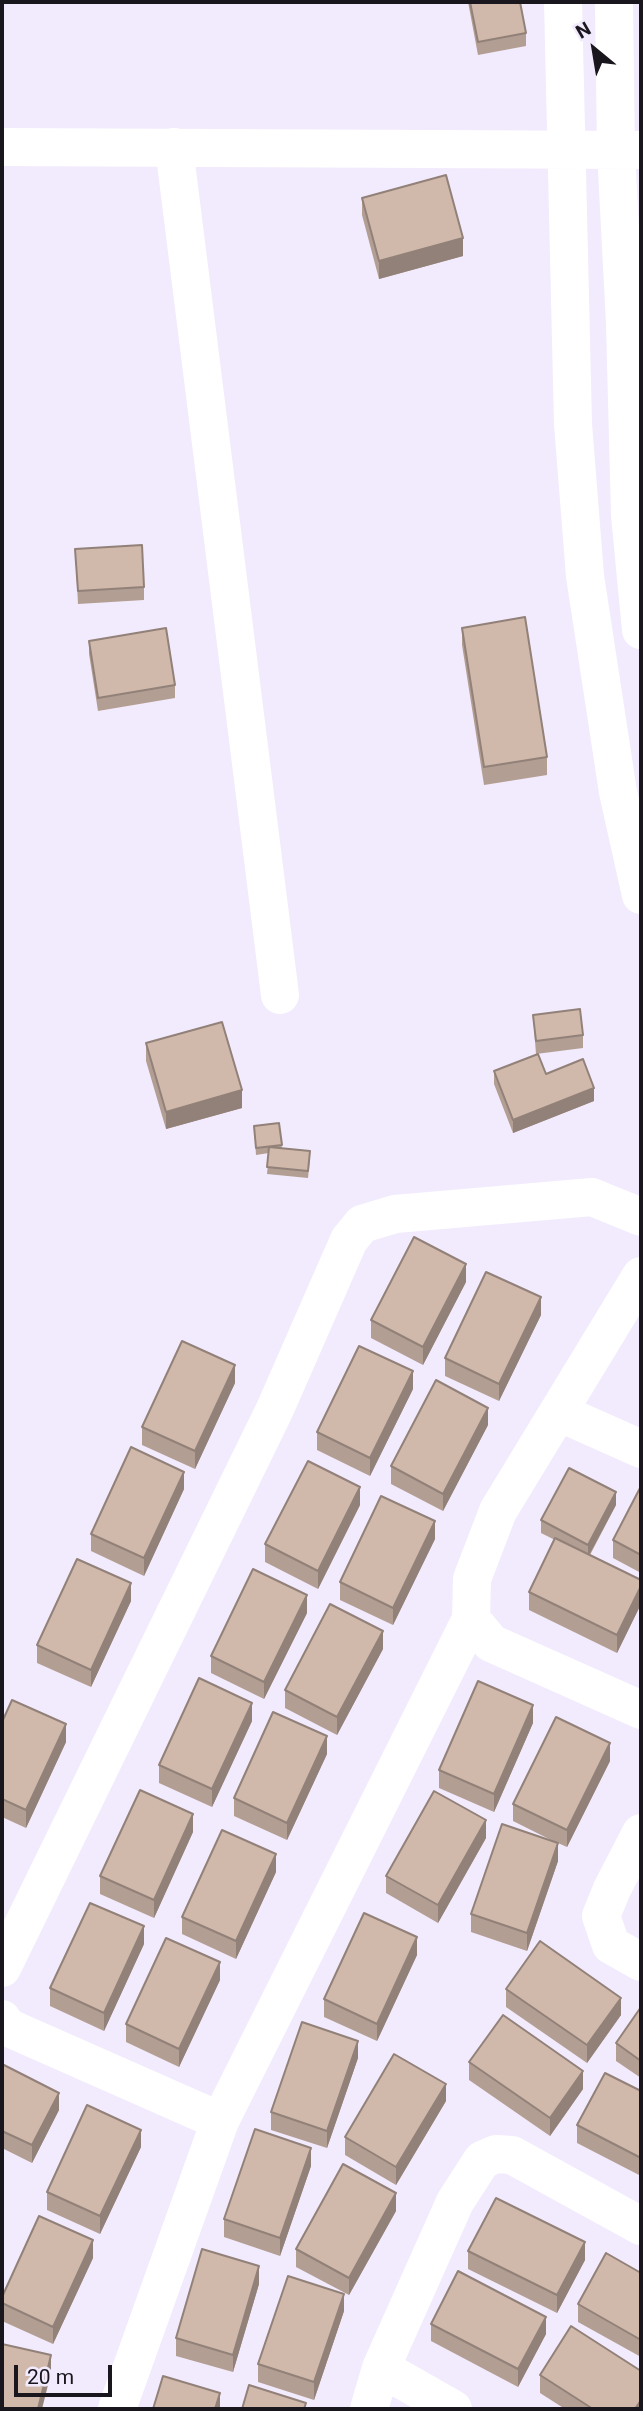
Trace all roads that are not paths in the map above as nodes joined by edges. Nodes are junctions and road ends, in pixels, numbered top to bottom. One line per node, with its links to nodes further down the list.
1 (564, 2): 5 (street)
2 (614, 2): 6 (street)
3 (2, 147): 4 (street)
4 (174, 147): 5 (street); 11 (street)
5 (568, 149): 6 (street); 7 (street)
6 (629, 151): 8 (street)
7 (580, 513): 8 (street); 10 (street)
8 (630, 515): 9 (street)
9 (641, 630)
10 (641, 895)
11 (281, 995)
12 (641, 1217): 20 (street)
13 (641, 1276): 14 (street)
14 (558, 1412): 15 (street); 16 (street)
15 (641, 1449)
16 (471, 1619): 17 (street); 22 (street)
17 (641, 1710)
18 (641, 1833): 19 (street)
19 (641, 1962)
20 (2, 1968)
21 (2, 2019): 22 (street)
22 (220, 2121): 25 (street)
23 (641, 2226): 24 (street)
24 (381, 2368): 26 (street); 27 (street)
25 (117, 2409)
26 (369, 2409)
27 (453, 2409)

